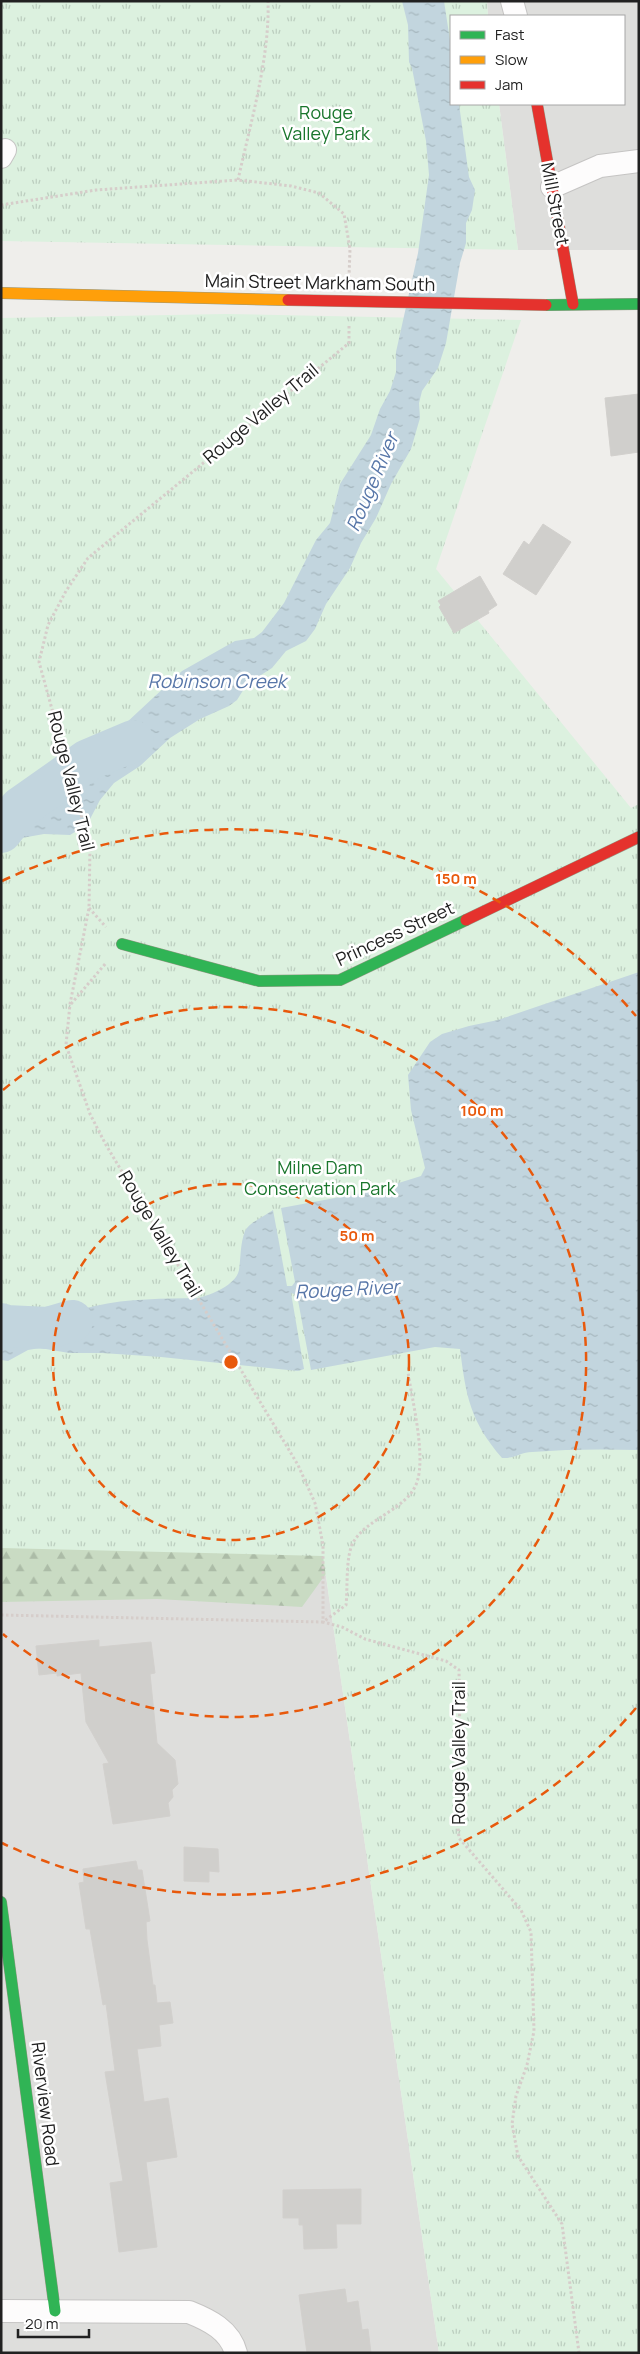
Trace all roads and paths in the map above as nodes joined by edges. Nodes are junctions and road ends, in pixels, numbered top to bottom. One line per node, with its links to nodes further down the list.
1 (268, 1): 6 (path)
2 (512, 1): 3 (street)
3 (516, 15)
4 (537, 105): 7 (street, Mill Street)
5 (639, 161): 7 (street)
6 (238, 180): 8 (path); 9 (path)
7 (552, 187): 11 (street, Mill Street)
8 (1, 205)
9 (349, 286)
10 (1, 292): 11 (street, Main Street Markham South, bridge)
11 (573, 304): 12 (street, Main Street Markham South)
12 (639, 304)
13 (349, 324): 18 (path, Rouge Valley Trail)
14 (639, 837): 15 (street, Princess Street)
15 (122, 944)
16 (408, 1372): 18 (path)
17 (1, 1615): 18 (path)
18 (323, 1622): 23 (path, Rouge Valley Trail)
19 (1, 1902): 21 (street, Riverview Road)
20 (1, 2311): 21 (street)
21 (54, 2311): 22 (street)
22 (236, 2353)
23 (580, 2353)

